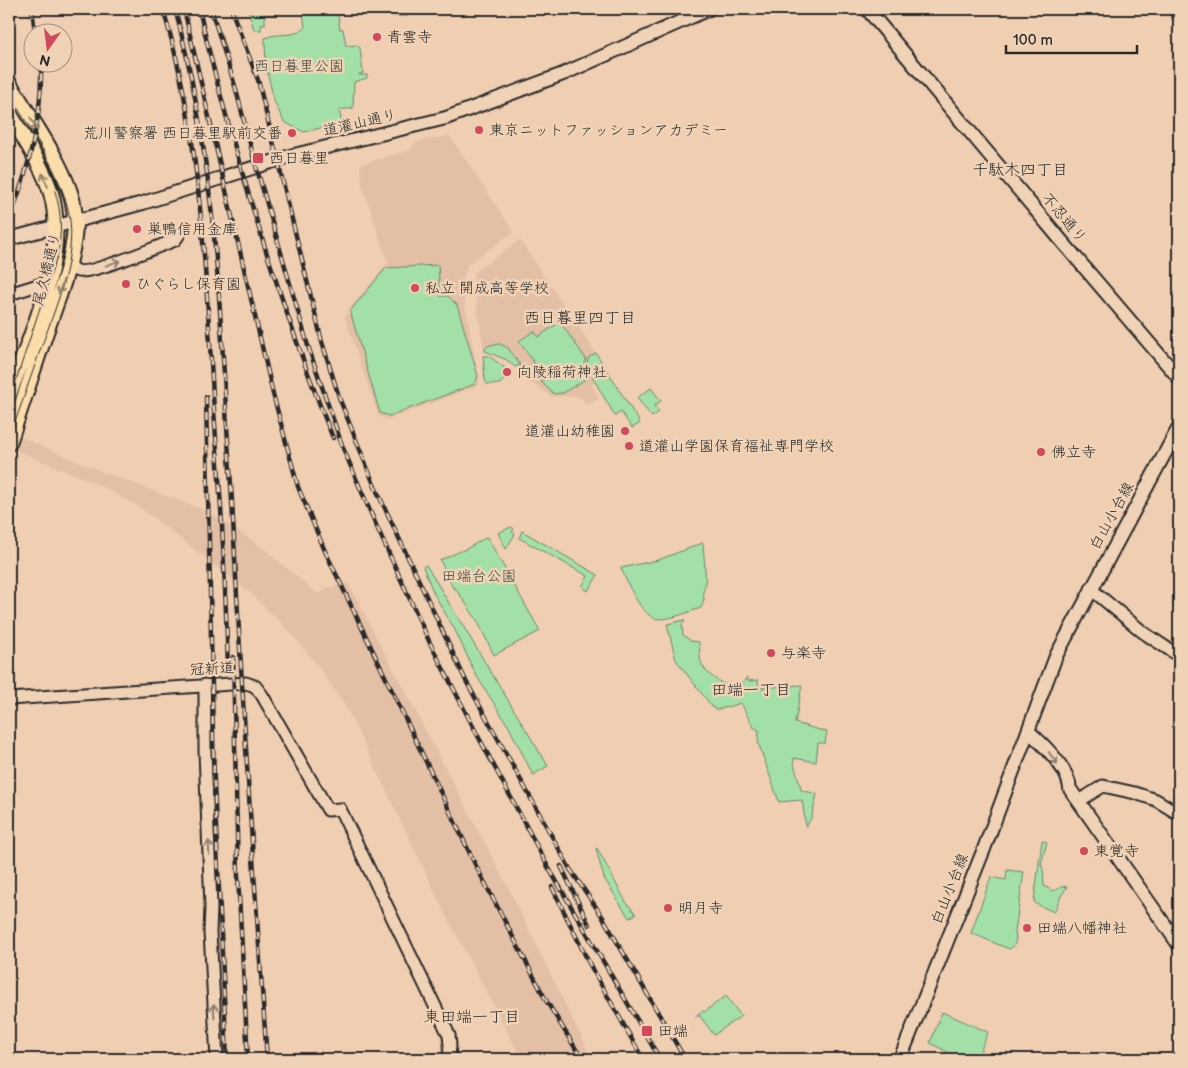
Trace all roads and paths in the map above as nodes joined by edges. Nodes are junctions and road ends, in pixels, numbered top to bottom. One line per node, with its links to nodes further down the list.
1 (709, 9): 7 (main road, 道灌山通り)
2 (867, 9): 14 (main road, 不忍通り)
3 (1175, 9): 4 (street)
4 (1179, 16)
5 (9, 83): 7 (main road, 尾久橋通り, one-way to 7)
6 (9, 112): 8 (main road, 尾久橋通り, one-way to 6)
7 (74, 222): 8 (main road, 道灌山通り); 11 (main road, 尾久橋通り)
8 (56, 227): 10 (main road, 道灌山通り); 12 (main road, 尾久橋通り)
9 (180, 233): 11 (street, one-way to 9)
10 (9, 239)
11 (68, 264): 17 (main road, 尾久橋通り, one-way to 17)
12 (48, 282): 13 (street); 15 (main road, 尾久橋通り)
13 (9, 294)
14 (1179, 378)
15 (9, 395)
16 (1179, 427): 18 (main road, 白山小台線)
17 (9, 443)
18 (1091, 589): 19 (street); 22 (main road, 白山小台線)
19 (1179, 656)
20 (205, 684): 21 (street, 冠新道); 26 (street, one-way to 20); 27 (street, 冠新道)
21 (9, 699)
22 (1028, 731): 23 (main road, one-way to 23); 28 (main road, 白山小台線)
23 (1079, 801): 24 (street); 25 (main road)
24 (1179, 814)
25 (1179, 946)
26 (217, 1059)
27 (449, 1059)
28 (900, 1059)

